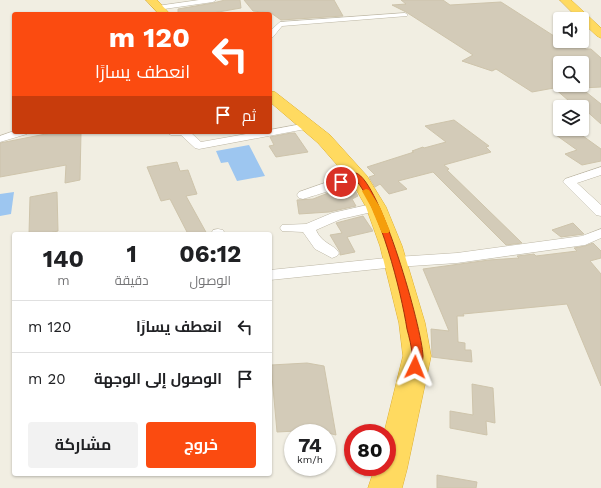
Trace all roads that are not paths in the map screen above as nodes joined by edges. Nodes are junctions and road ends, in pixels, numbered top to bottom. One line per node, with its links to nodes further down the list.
1 (213, 0): 4 (street)
2 (565, 0): 8 (highway)
3 (578, 0): 5 (highway)
4 (158, 7)
5 (590, 9)
6 (405, 15): 7 (street)
7 (272, 33)
8 (601, 34)
9 (272, 97): 10 (highway)
10 (307, 126): 11 (street); 17 (highway)
11 (272, 132)
12 (16, 134): 15 (street)
13 (186, 134): 14 (street)
14 (264, 134)
15 (0, 139)
16 (601, 171): 20 (street)
17 (356, 176): 18 (street); 19 (highway)
18 (304, 195)
19 (376, 207): 22 (street); 25 (highway)
20 (601, 212)
21 (287, 228): 22 (street)
22 (308, 228): 24 (street)
23 (601, 234): 25 (street)
24 (332, 253)
25 (396, 262): 26 (street); 27 (highway)
26 (272, 275)
27 (384, 488)

